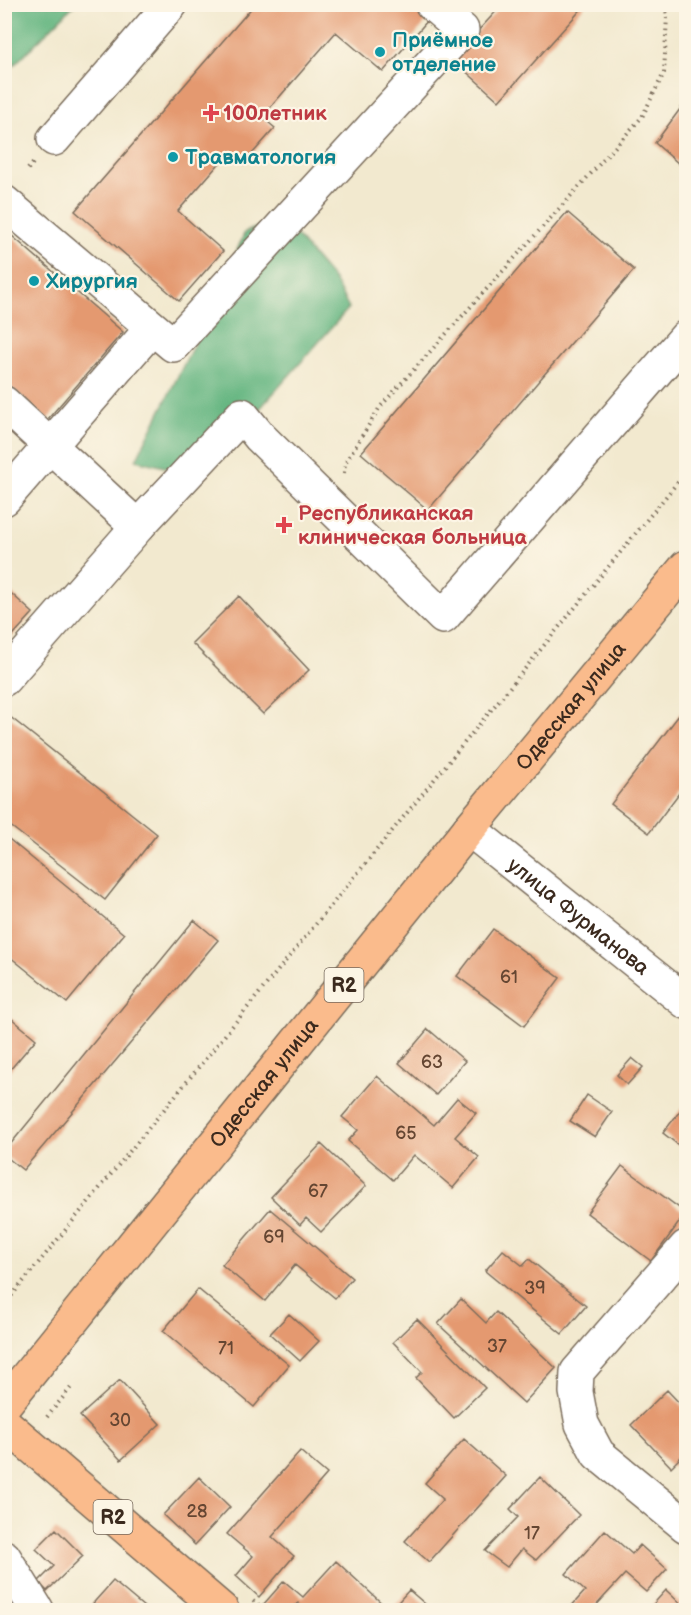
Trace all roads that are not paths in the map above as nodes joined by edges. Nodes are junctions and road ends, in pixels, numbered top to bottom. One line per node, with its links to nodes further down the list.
1 (171, 4): 3 (street)
2 (432, 4): 5 (street)
3 (54, 139)
4 (4, 202): 5 (street)
5 (152, 328): 8 (street)
6 (687, 337): 10 (street)
7 (4, 403): 8 (street)
8 (50, 446): 9 (street); 10 (street)
9 (4, 499)
10 (139, 525): 12 (street)
11 (687, 567): 13 (main road, Одесская улица / R2)
12 (4, 679)
13 (469, 829): 14 (street, улица Фурманова); 16 (main road, Одесская улица / R2)
14 (687, 1002)
15 (687, 1247): 18 (street)
16 (4, 1405)
17 (4, 1423): 21 (main road, R2)
18 (687, 1526)
19 (4, 1557): 20 (street)
20 (37, 1611)
21 (222, 1611)

